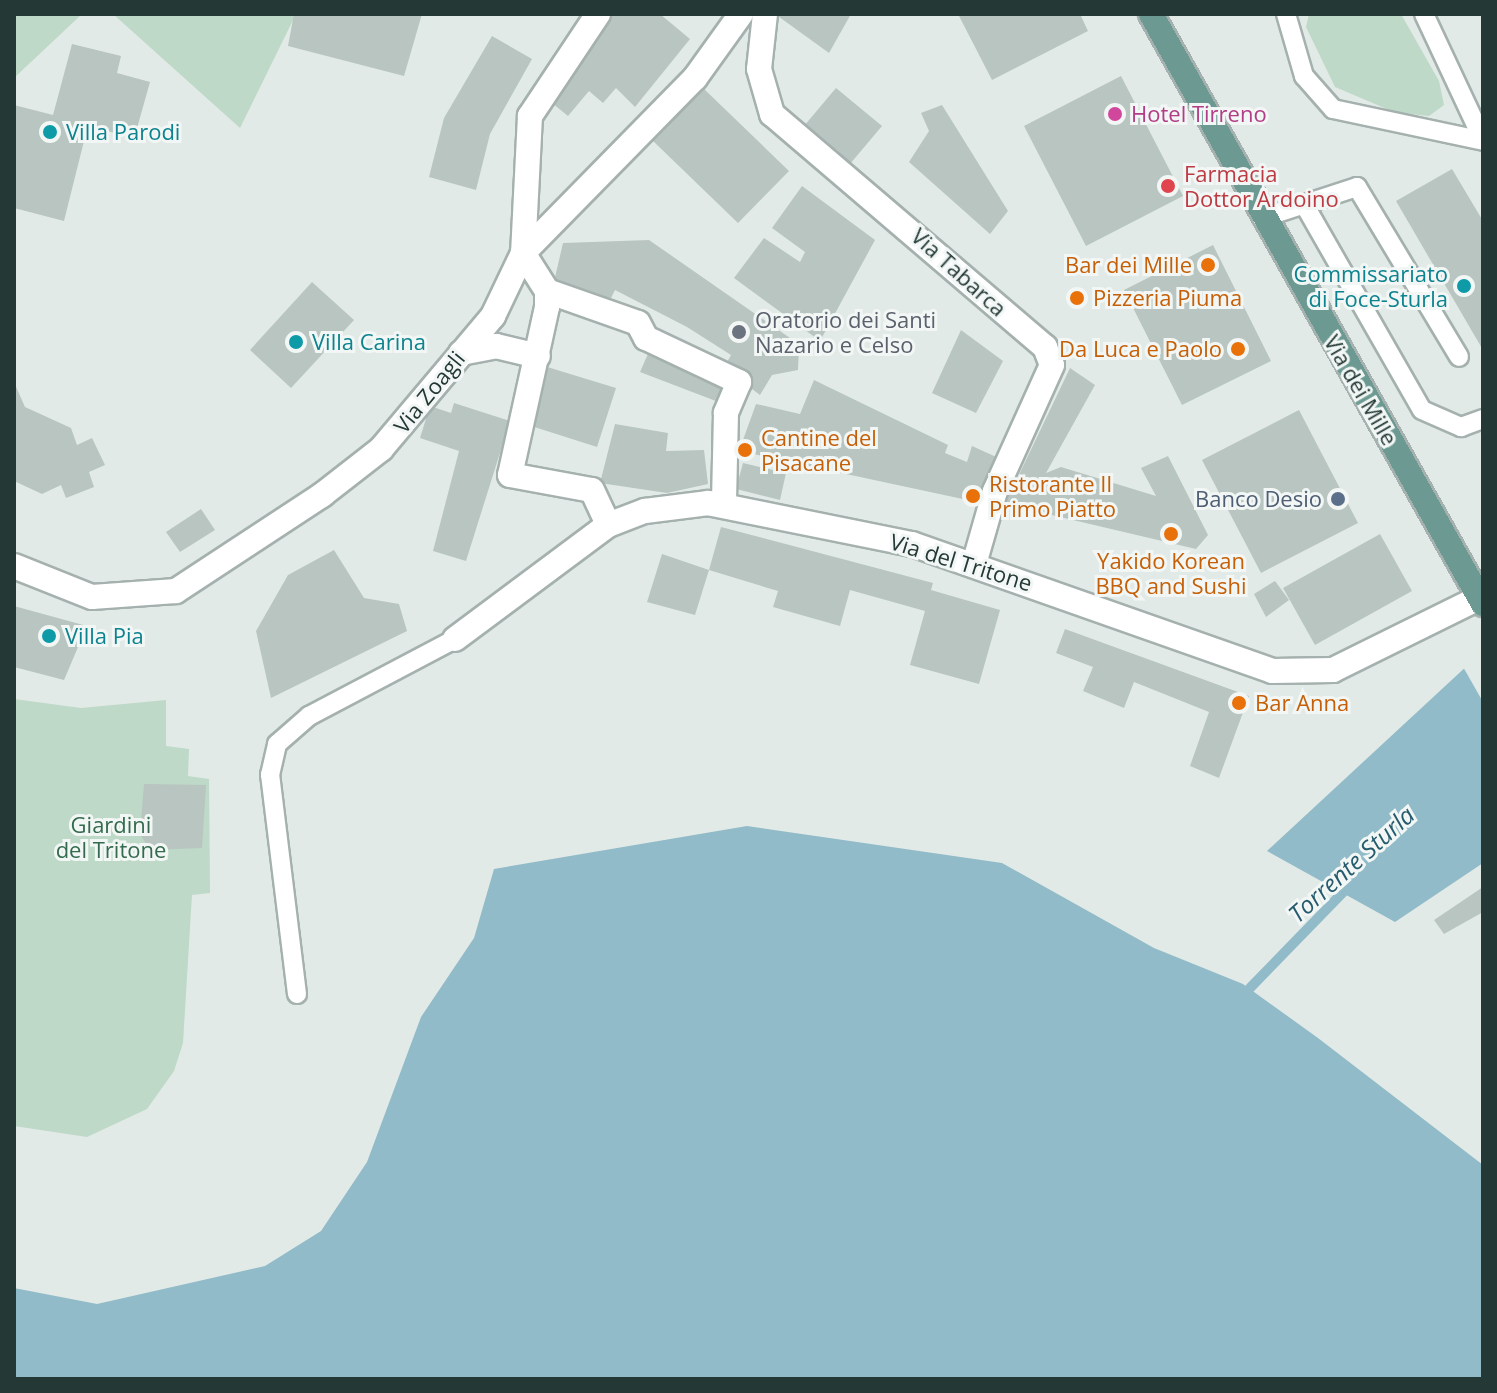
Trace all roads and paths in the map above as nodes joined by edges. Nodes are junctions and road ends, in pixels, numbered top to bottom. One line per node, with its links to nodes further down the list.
1 (598, 14): 10 (street)
2 (741, 14): 10 (street, Via Zoagli)
3 (765, 14): 18 (street, Via Tabarca)
4 (1151, 14): 9 (main road, Via dei Mille)
5 (1286, 14): 7 (lane)
6 (1424, 14): 7 (lane)
7 (1483, 141)
8 (1304, 204): 9 (lane); 14 (lane); 15 (lane)
9 (1262, 218): 20 (main road, Via dei Mille)
10 (523, 253): 11 (street); 12 (street, Via Zoagli)
11 (547, 291): 13 (street); 16 (street)
12 (461, 353): 13 (street); 19 (street, Via Zoagli)
13 (538, 356): 17 (street)
14 (1459, 357)
15 (1483, 419)
16 (724, 504): 17 (street, Via del Tritone); 18 (street, Via del Tritone)
17 (608, 525): 21 (street, Via del Tritone)
18 (974, 564): 20 (street, Via del Tritone)
19 (14, 566)
20 (1482, 599)
21 (455, 639): 22 (lane)
22 (297, 994)

